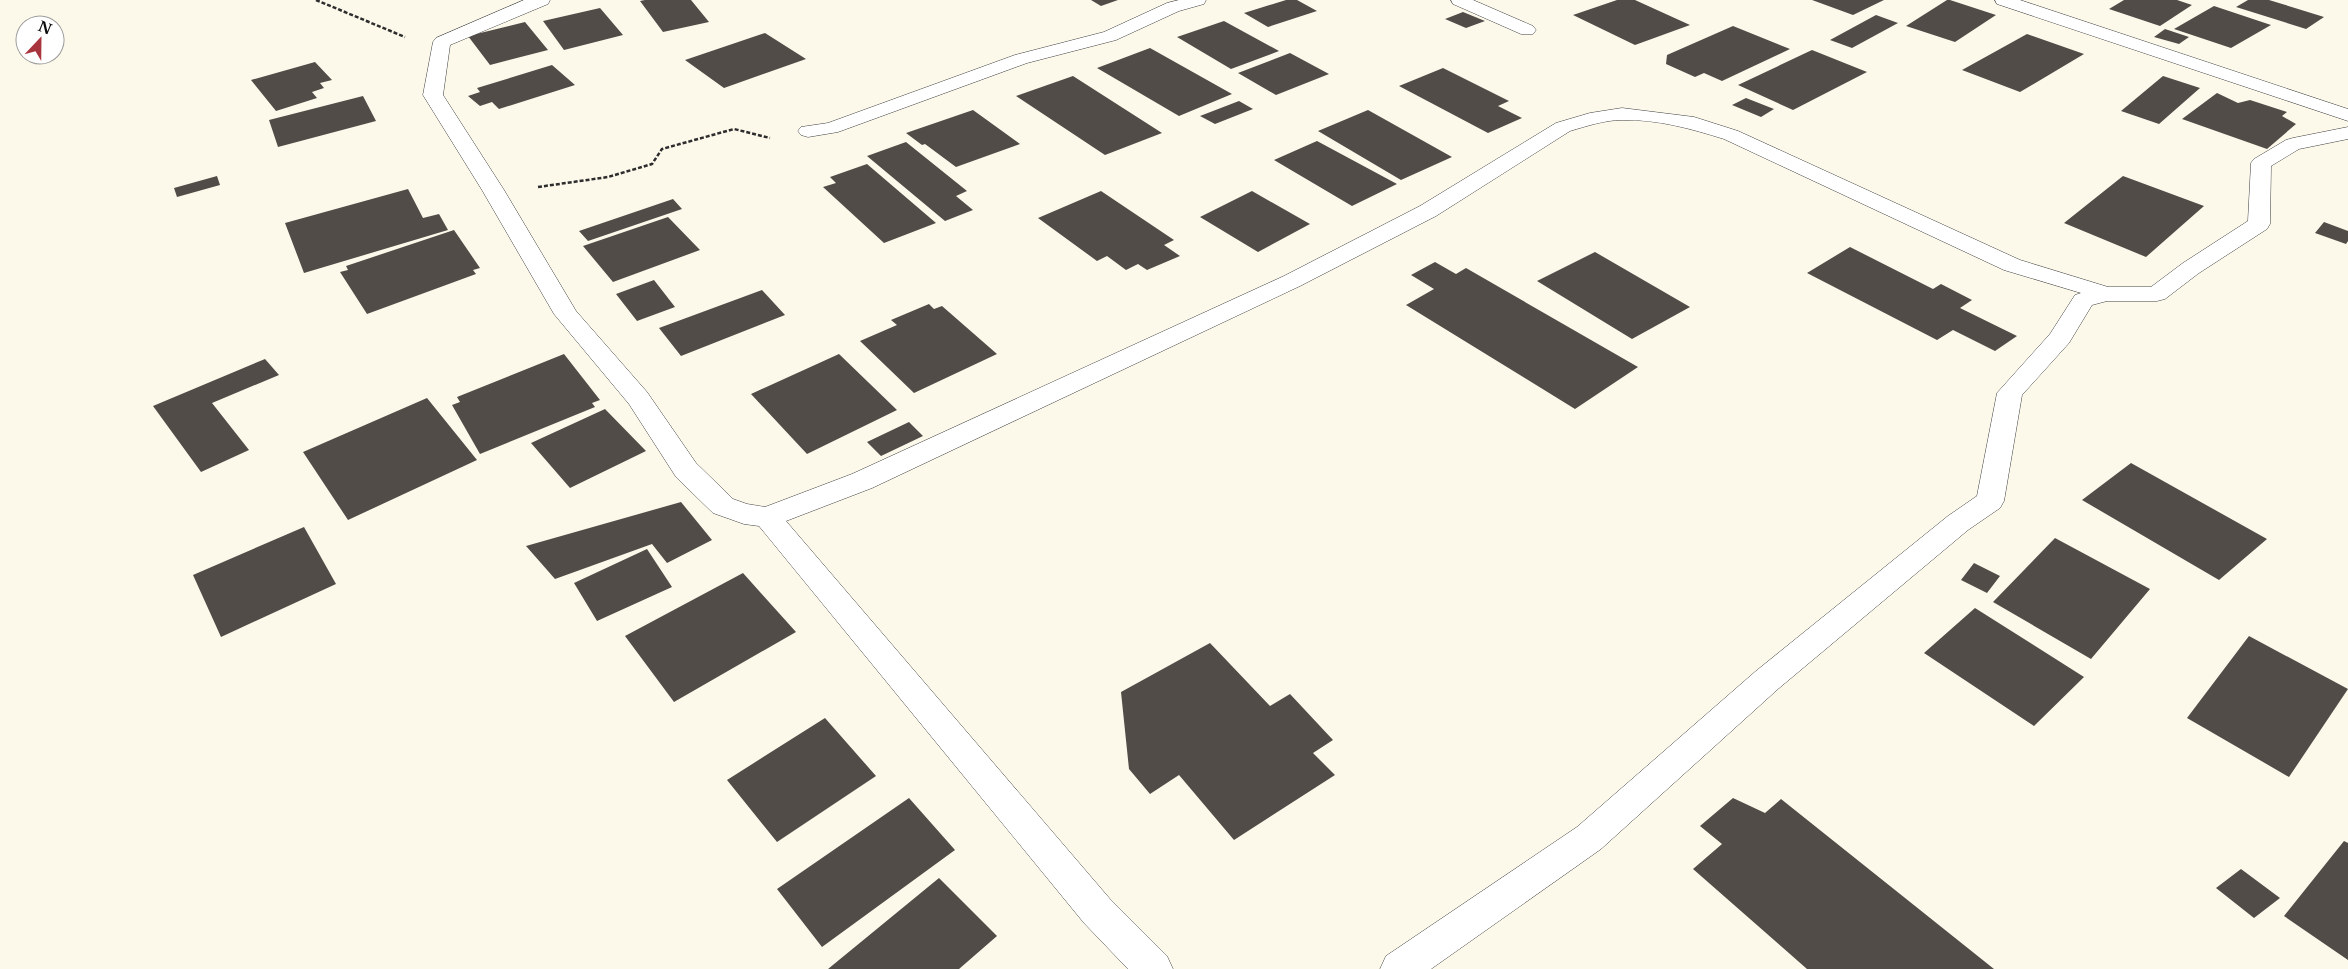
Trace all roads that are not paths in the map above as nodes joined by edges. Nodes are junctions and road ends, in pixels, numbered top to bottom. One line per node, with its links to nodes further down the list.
1 (542, 0): 10 (street)
2 (1198, 0): 7 (street)
3 (1459, 0): 5 (street)
4 (2003, 0): 6 (street)
5 (1528, 30)
6 (2348, 115)
7 (808, 131)
8 (2348, 133): 9 (street)
9 (2107, 294): 10 (street); 12 (street)
10 (767, 517): 11 (street)
11 (1154, 969)
12 (1399, 969)

